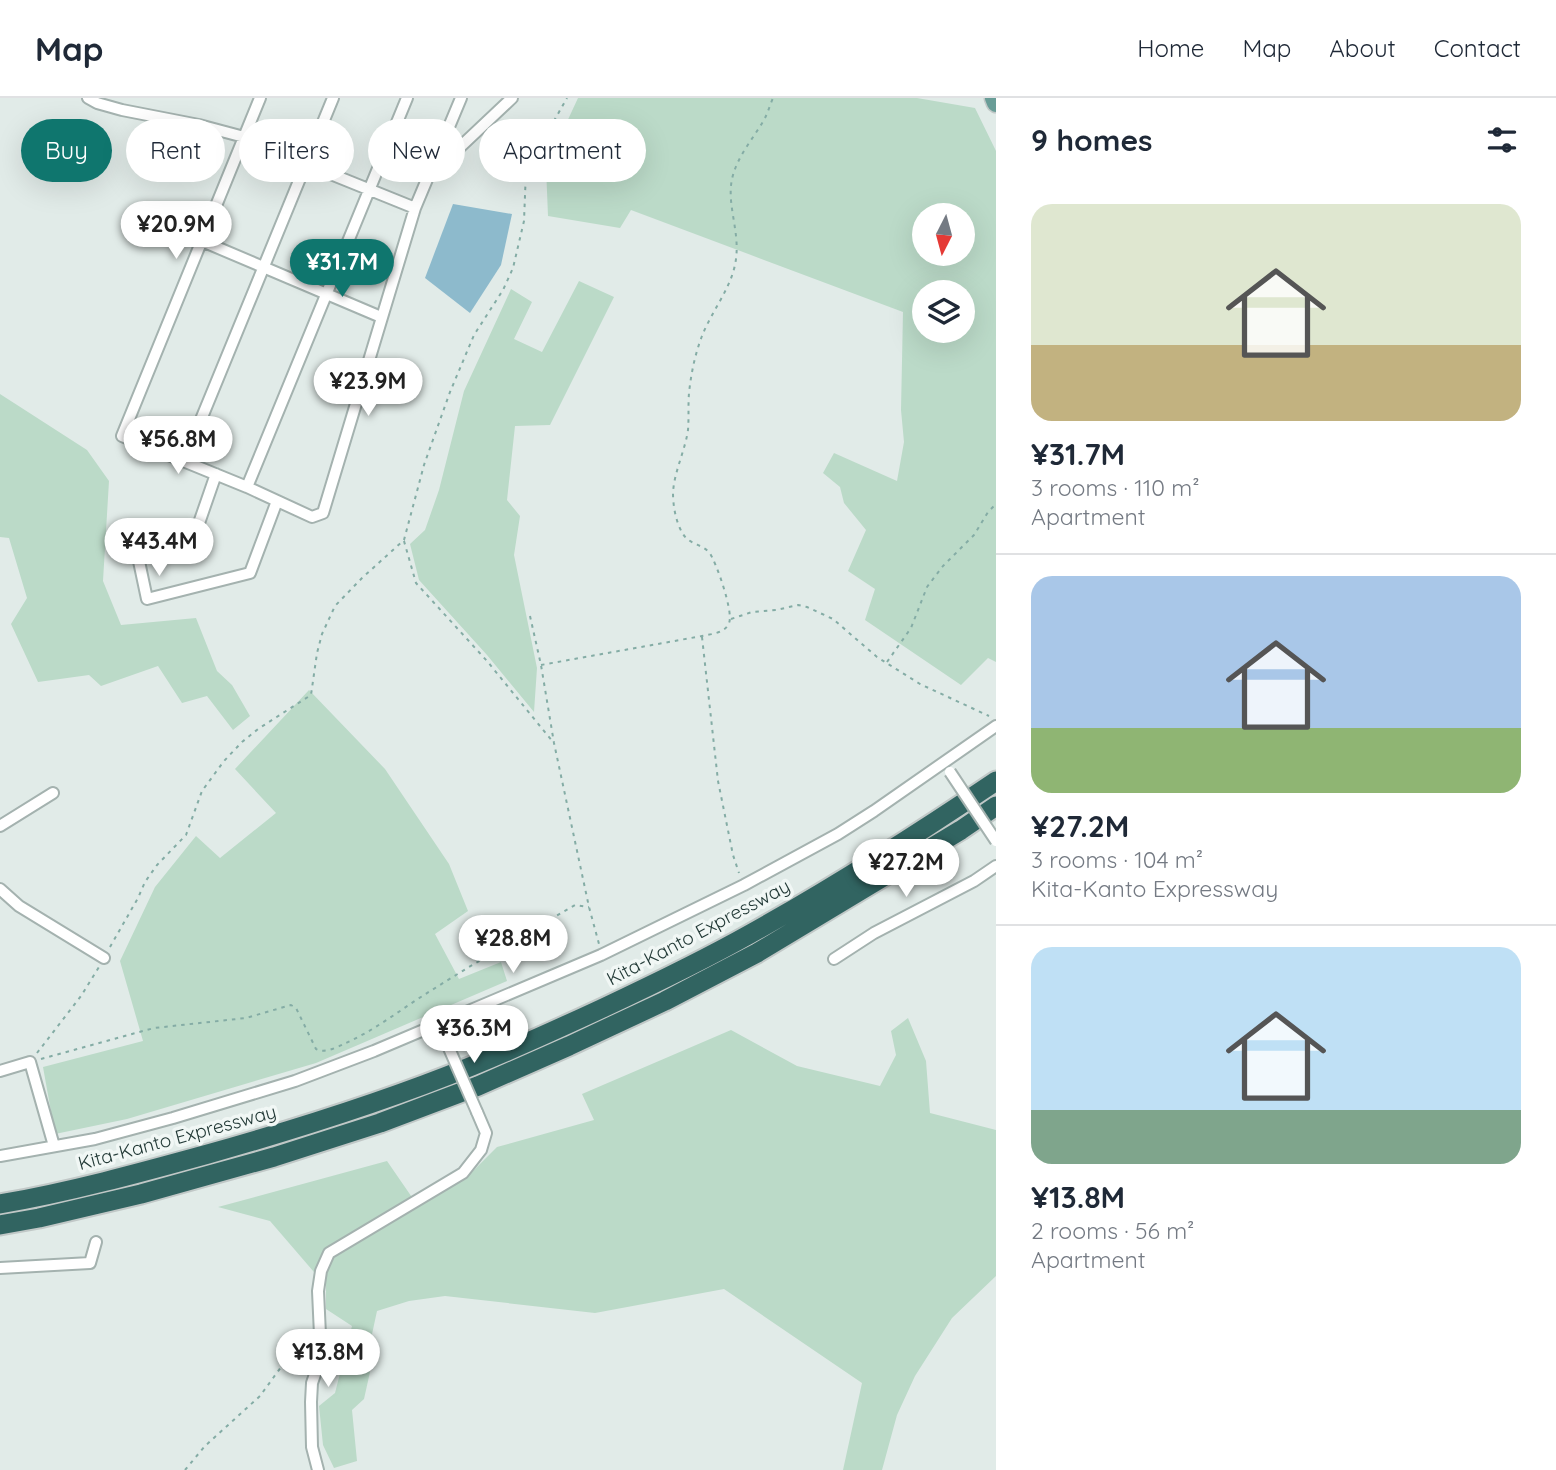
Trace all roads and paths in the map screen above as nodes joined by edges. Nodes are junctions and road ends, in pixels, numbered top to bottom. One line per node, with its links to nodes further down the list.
1 (88, 98): 14 (street)
2 (260, 98): 11 (street)
3 (333, 98): 12 (street)
4 (407, 98): 20 (street)
5 (461, 98): 13 (street)
6 (512, 98): 15 (street)
7 (567, 98): 31 (path)
8 (773, 98): 33 (path)
9 (994, 98): 10 (main road)
10 (996, 103)
11 (251, 119)
12 (324, 119)
13 (453, 119)
14 (239, 136)
15 (465, 142)
16 (239, 149): 22 (street)
17 (298, 182): 23 (street)
18 (350, 182): 20 (street)
19 (427, 182): 21 (street)
20 (369, 190): 21 (street); 24 (street)
21 (415, 208): 25 (street)
22 (202, 241): 23 (street); 26 (street)
23 (263, 267): 24 (street); 26 (street)
24 (327, 293): 25 (street); 28 (street)
25 (381, 317): 29 (street)
26 (184, 461): 27 (street)
27 (216, 474): 28 (street); 29 (street)
28 (247, 487): 29 (street)
29 (277, 500)
30 (996, 504): 35 (path)
31 (404, 540): 39 (path); 51 (path)
32 (530, 616): 36 (path)
33 (731, 619): 34 (path); 35 (path)
34 (702, 636): 36 (path); 47 (path)
35 (887, 663): 37 (path)
36 (541, 665): 39 (path)
37 (996, 720)
38 (996, 726): 40 (street)
39 (554, 743): 49 (path)
40 (947, 767): 45 (street, bridge); 47 (street)
41 (996, 781): 58 (highway, Kita-Kanto Expressway)
42 (53, 793): 44 (street)
43 (996, 806): 59 (highway)
44 (0, 826)
45 (996, 841)
46 (996, 866): 52 (street)
47 (744, 885): 50 (street)
48 (0, 889): 51 (street)
49 (589, 907): 50 (path); 54 (path)
50 (601, 955): 53 (street)
51 (104, 958): 54 (path)
52 (834, 959)
53 (440, 1027): 56 (street); 62 (street, bridge)
54 (30, 1062): 55 (street); 56 (street)
55 (0, 1071)
56 (54, 1146): 57 (street)
57 (0, 1156)
58 (0, 1204)
59 (0, 1225)
60 (96, 1242): 61 (street)
61 (0, 1268)
62 (318, 1315): 63 (path); 64 (street)
63 (185, 1470)
64 (318, 1470)

